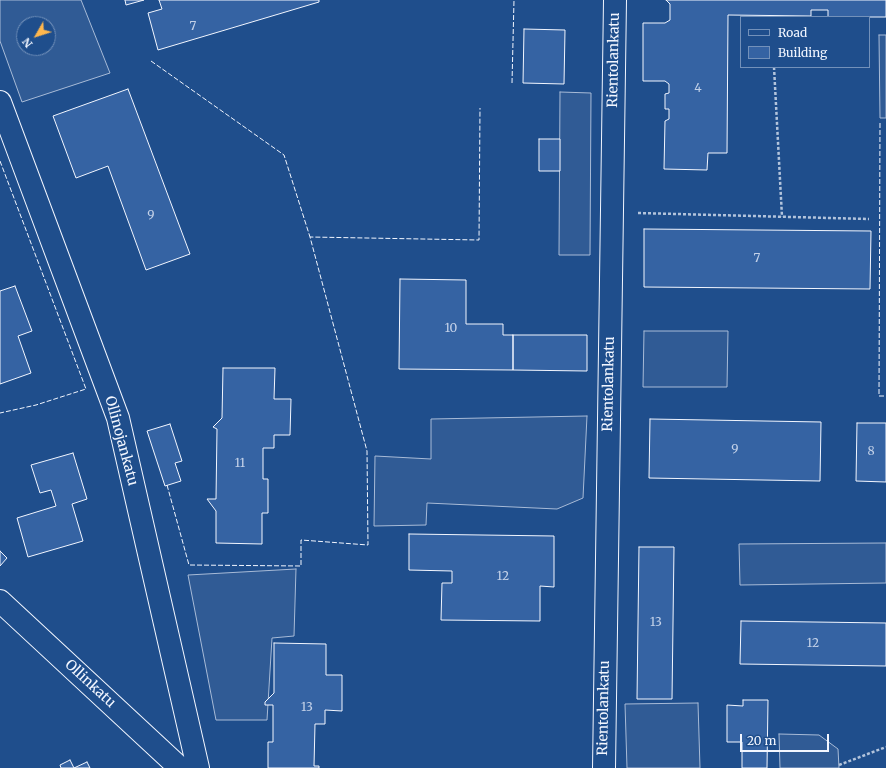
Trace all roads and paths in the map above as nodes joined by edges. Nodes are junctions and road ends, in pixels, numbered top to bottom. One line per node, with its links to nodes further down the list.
1 (615, 0): 4 (street, Rientolankatu)
2 (774, 68): 5 (path)
3 (0, 102): 11 (street, Ollinojankatu)
4 (612, 213): 5 (path); 12 (street, Rientolankatu)
5 (782, 217): 6 (path)
6 (869, 219)
7 (0, 601): 10 (street, Ollinkatu)
8 (886, 747): 9 (path)
9 (839, 765)
10 (180, 768)
11 (198, 768)
12 (604, 768)

